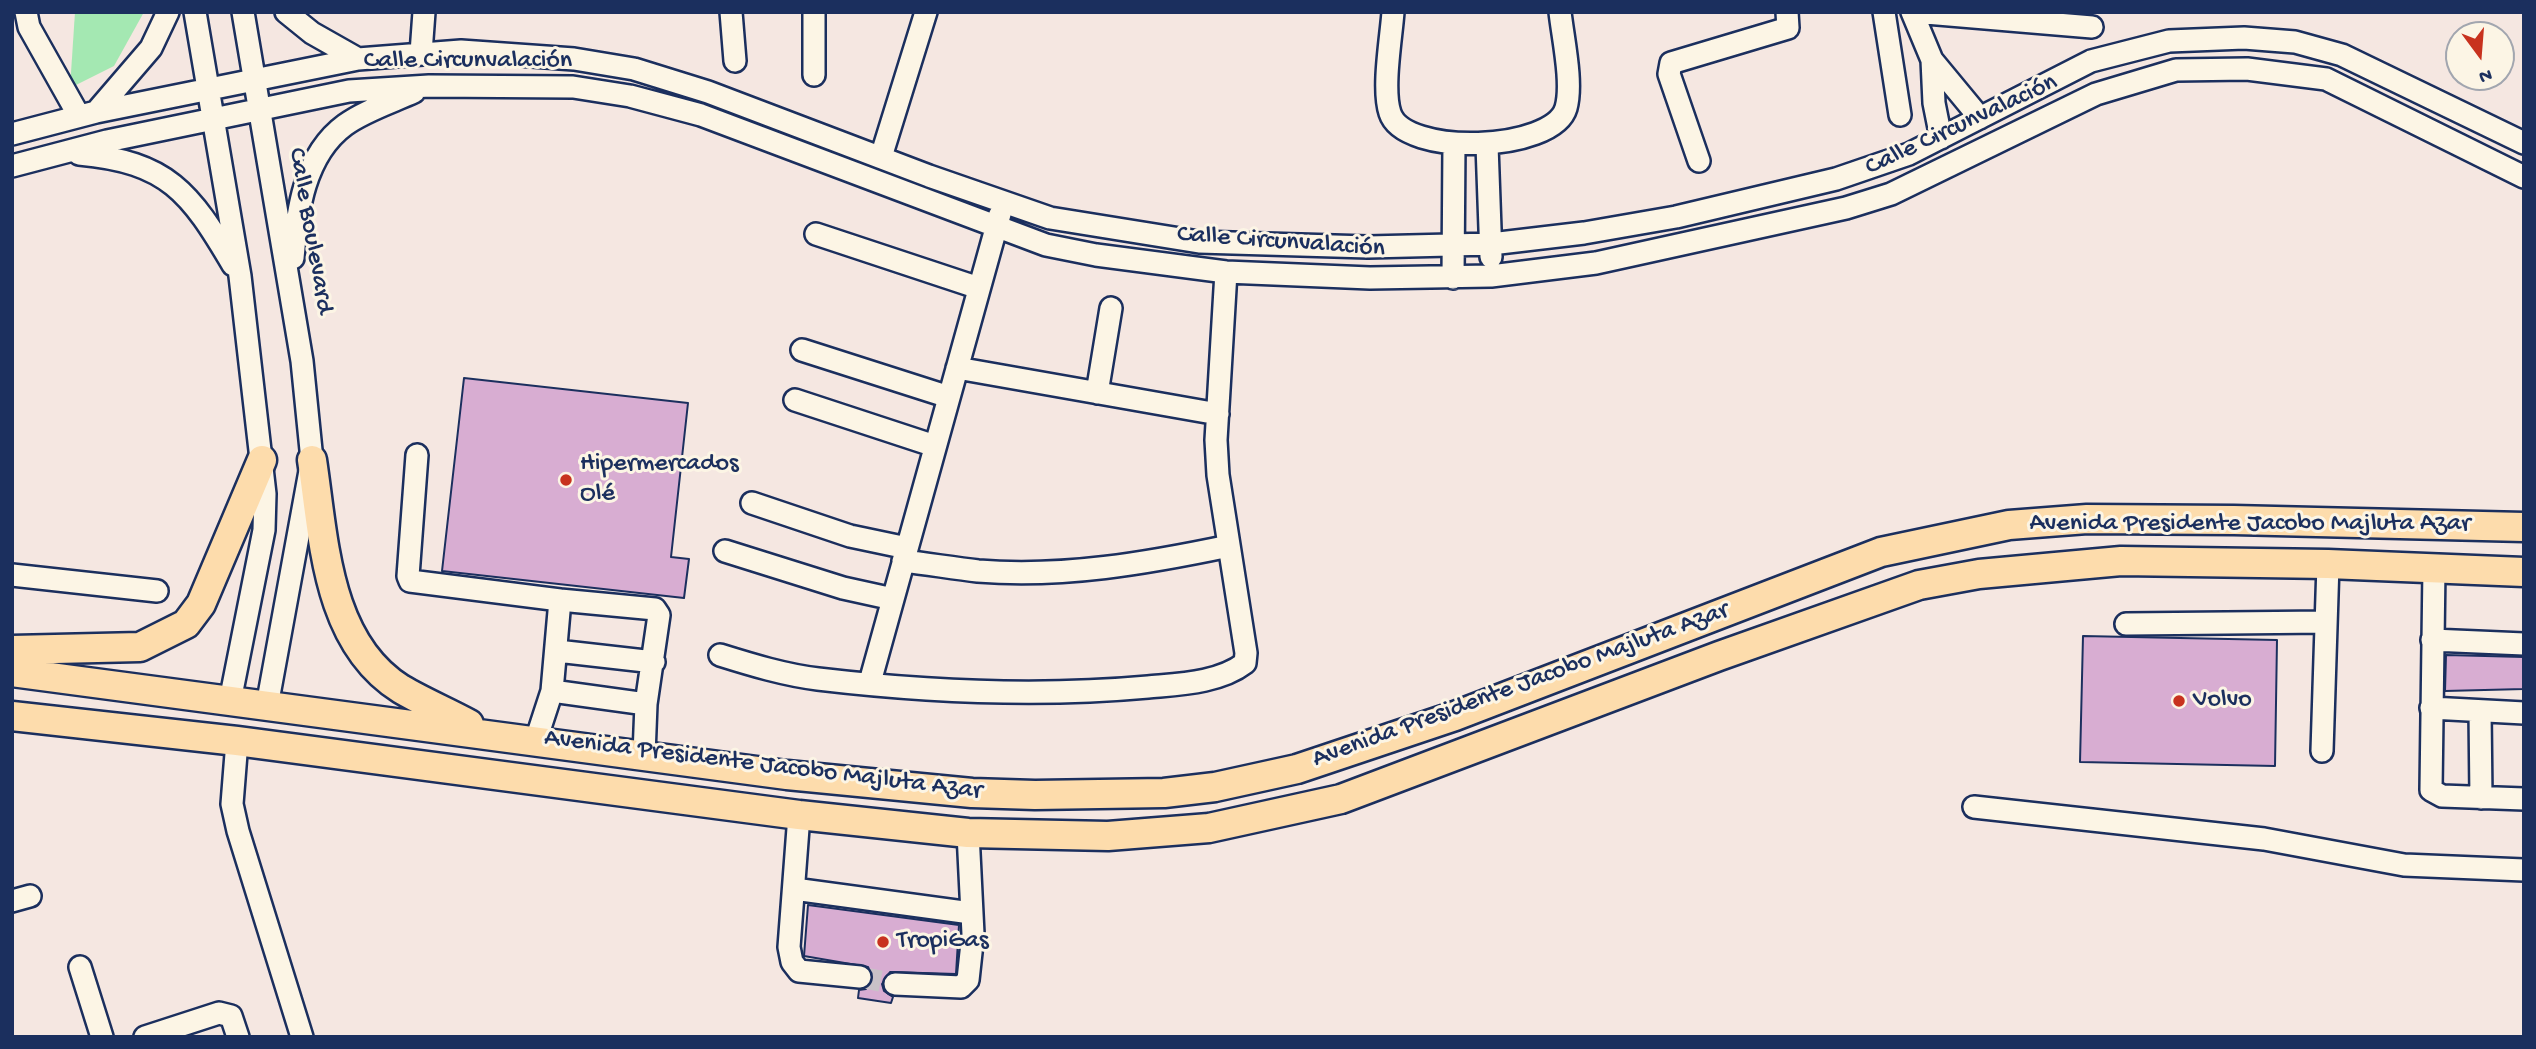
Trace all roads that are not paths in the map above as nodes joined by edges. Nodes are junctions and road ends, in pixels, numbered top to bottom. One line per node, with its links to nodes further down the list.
1 (26, 12): 25 (street)
2 (169, 12): 25 (street)
3 (195, 12): 23 (street)
4 (243, 12): 21 (street, Calle Boulevard)
5 (286, 12): 17 (street)
6 (424, 12): 16 (street)
7 (731, 12): 19 (street)
8 (814, 12): 20 (street)
9 (926, 12): 35 (street)
10 (1393, 12): 31 (street)
11 (1560, 12): 33 (street)
12 (1787, 12): 36 (street)
13 (1884, 12): 26 (street)
14 (1913, 12): 15 (street); 18 (street)
15 (2092, 27)
16 (421, 53): 17 (street, Calle Circunvalación); 35 (street, Calle Circunvalación)
17 (358, 59): 21 (street, Calle Circunvalación)
18 (1932, 60): 28 (street); 30 (street)
19 (735, 61)
20 (814, 75)
21 (255, 80): 23 (street, Calle Circunvalación); 24 (street, Calle Boulevard)
22 (429, 86): 24 (street, Calle Circunvalación); 40 (street, Calle Circunvalación); 48 (street)
23 (208, 89): 25 (street, Calle Circunvalación); 27 (street)
24 (260, 109): 27 (street, Calle Circunvalación); 48 (street, Calle Boulevard)
25 (88, 114): 29 (street, Calle Circunvalación)
26 (1900, 115)
27 (213, 118): 34 (street, Calle Circunvalación); 45 (street)
28 (1980, 118): 30 (street, Calle Circunvalación); 32 (street, Calle Circunvalación)
29 (12, 135)
30 (1941, 138): 42 (street, Calle Circunvalación)
31 (1454, 143): 33 (street); 43 (street)
32 (2524, 143)
33 (1487, 145): 42 (street)
34 (70, 153): 37 (street, Calle Circunvalación); 45 (street)
35 (881, 157): 39 (street, Calle Circunvalación)
36 (1699, 161)
37 (12, 166)
38 (2524, 177): 46 (street, Calle Circunvalación)
39 (1004, 202): 40 (street); 43 (street, Calle Circunvalación)
40 (996, 228): 44 (street, Calle Circunvalación); 49 (street)
41 (816, 234): 49 (street)
42 (1491, 244): 43 (street, Calle Circunvalación); 46 (street)
43 (1453, 245): 47 (street)
44 (1226, 272): 47 (street, Calle Circunvalación); 56 (street)
45 (240, 276): 59 (street)
46 (1491, 276): 47 (street, Calle Circunvalación)
47 (1453, 278)
48 (290, 288): 60 (street, Calle Boulevard)
49 (979, 288): 52 (street)
50 (1111, 308): 53 (street)
51 (802, 350): 54 (street)
52 (957, 368): 53 (street); 54 (street)
53 (1097, 393): 56 (street)
54 (949, 397): 57 (street)
55 (795, 400): 57 (street)
56 (1218, 414): 63 (street)
57 (935, 446): 65 (street)
58 (417, 455): 72 (street)
59 (262, 460): 77 (main road); 84 (street)
60 (312, 460): 86 (street, Calle Boulevard); 91 (main road)
61 (752, 503): 65 (street)
62 (2523, 527): 95 (main road, Avenida Presidente Jacobo Majluta Azar)
63 (1229, 546): 65 (street); 82 (street)
64 (725, 551): 71 (street)
65 (905, 554): 71 (street)
66 (2328, 564): 67 (main road, Avenida Presidente Jacobo Majluta Azar); 73 (street); 100 (main road, Avenida Presidente Jacobo Majluta Azar)
67 (2434, 568): 68 (main road, Avenida Presidente Jacobo Majluta Azar); 75 (street)
68 (2524, 572)
69 (12, 575): 70 (street)
70 (157, 591)
71 (893, 599): 82 (street)
72 (560, 600): 78 (street); 80 (street)
73 (2326, 622): 74 (street); 94 (street)
74 (2126, 624)
75 (2432, 640): 76 (street); 87 (street)
76 (2524, 644)
77 (12, 650)
78 (557, 651): 80 (street); 83 (street)
79 (720, 655): 82 (street)
80 (654, 662): 85 (street)
81 (12, 672): 84 (main road, Avenida Presidente Jacobo Majluta Azar)
82 (870, 682)
83 (552, 691): 85 (street); 92 (street)
84 (230, 701): 86 (main road, Avenida Presidente Jacobo Majluta Azar)
85 (646, 704): 95 (street)
86 (267, 706): 91 (main road, Avenida Presidente Jacobo Majluta Azar)
87 (2431, 708): 88 (street); 96 (street)
88 (2480, 711): 89 (street); 96 (street)
89 (2524, 713)
90 (12, 716): 93 (main road, Avenida Presidente Jacobo Majluta Azar)
91 (487, 733): 92 (main road, Avenida Presidente Jacobo Majluta Azar)
92 (536, 740): 95 (main road, Avenida Presidente Jacobo Majluta Azar)
93 (237, 741): 99 (main road, Avenida Presidente Jacobo Majluta Azar); 110 (street)
94 (2322, 751)
95 (644, 755)
96 (2480, 798): 97 (street)
97 (2524, 799)
98 (1974, 807): 101 (street)
99 (799, 815): 100 (main road, Avenida Presidente Jacobo Majluta Azar); 102 (street)
100 (968, 833): 103 (street)
101 (2524, 870)
102 (794, 889): 103 (street); 105 (street)
103 (971, 914): 106 (street)
104 (80, 967): 107 (street)
105 (860, 977)
106 (895, 984)
107 (102, 1037)
108 (145, 1037): 109 (street)
109 (238, 1037)
110 (302, 1037)

